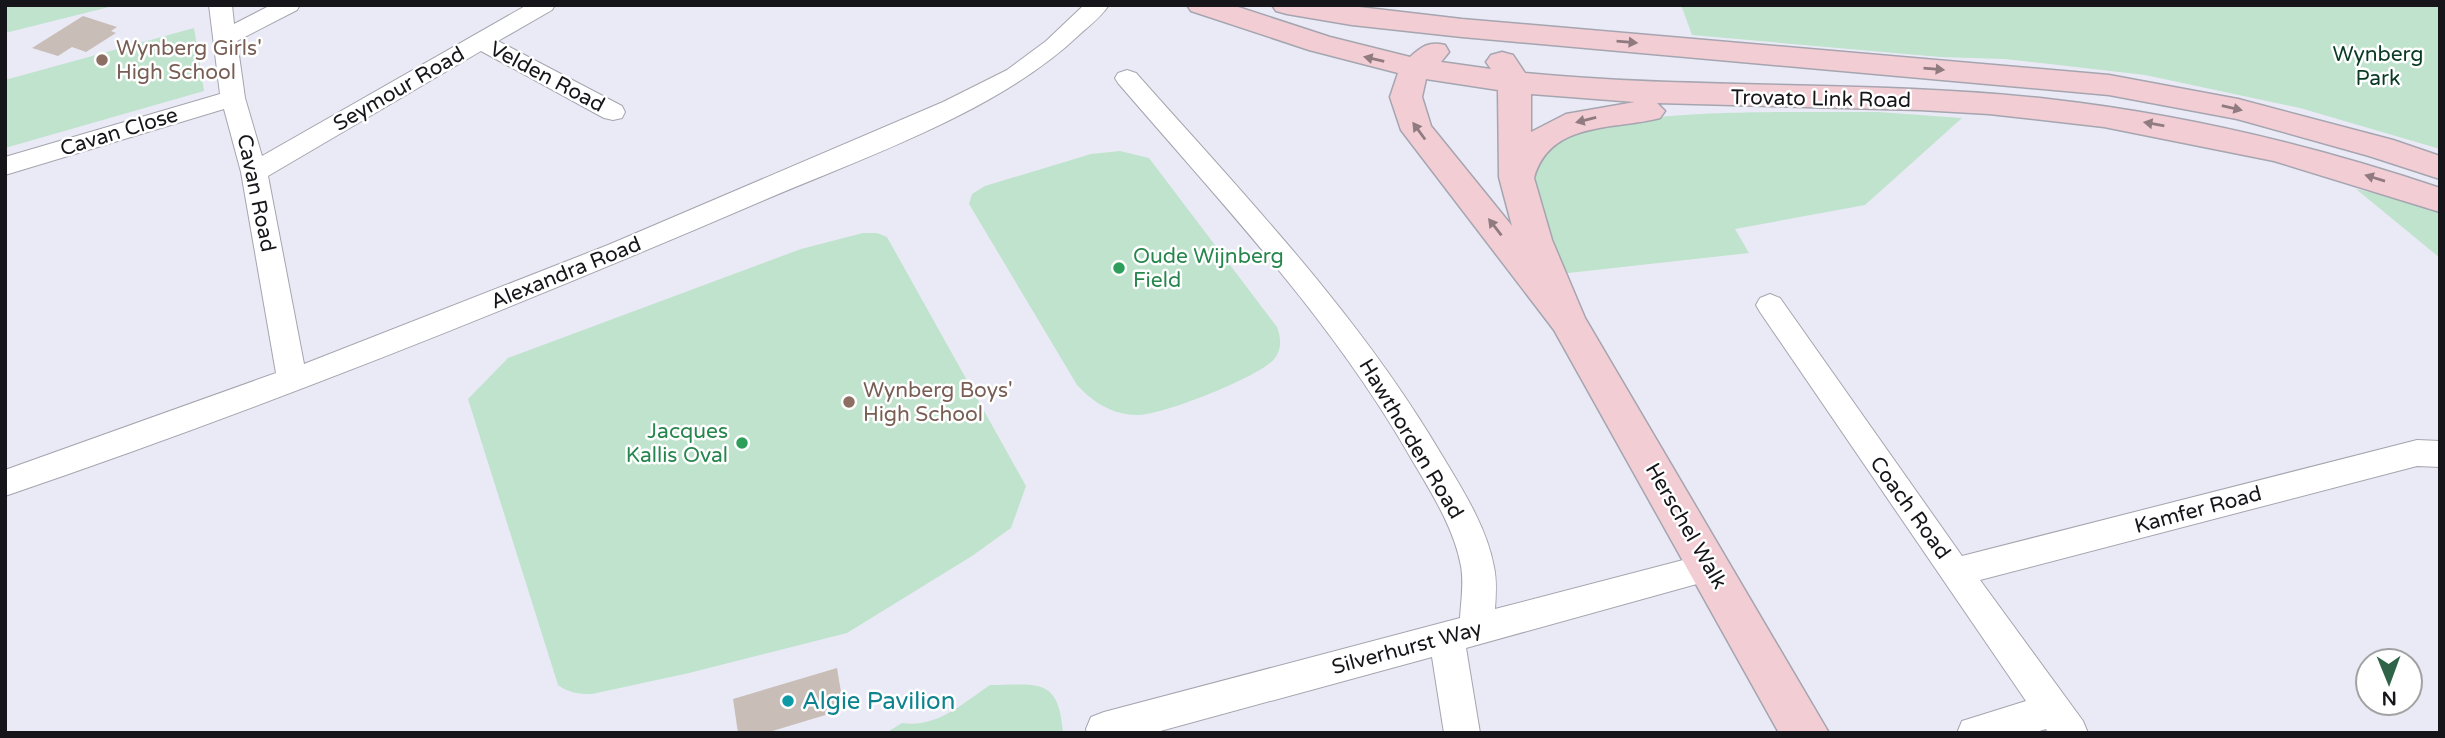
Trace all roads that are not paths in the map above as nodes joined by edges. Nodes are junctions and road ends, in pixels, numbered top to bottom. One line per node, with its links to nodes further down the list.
1 (220, 5): 9 (street, Cavan Road)
2 (289, 5): 9 (street)
3 (544, 5): 11 (street, Seymour Road)
4 (1098, 5): 25 (street, Alexandra Road)
5 (1202, 5): 12 (main road, Trovato Link Road, one-way to 5)
6 (1273, 5): 8 (main road)
7 (1287, 5): 10 (main road, Trovato Link Road)
8 (1457, 36): 10 (main road); 12 (main road); 14 (main road)
9 (225, 38): 15 (street, Cavan Road)
10 (1581, 38): 19 (main road, Trovato Link Road, one-way to 19)
11 (481, 42): 17 (street, Velden Road); 20 (street, Seymour Road)
12 (1417, 68): 14 (main road, Trovato Link Road); 24 (main road, Herschel Walk, one-way to 12)
13 (1127, 78): 30 (street, Hawthorden Road)
14 (1514, 83): 16 (main road, Trovato Link Road); 21 (main road, Herschel Walk)
15 (233, 98): 18 (street, Cavan Close); 20 (street, Cavan Road)
16 (1800, 98): 21 (main road, one-way to 21); 22 (main road, Trovato Link Road, one-way to 16)
17 (613, 113)
18 (5, 166)
19 (2440, 168)
20 (254, 172): 25 (street, Cavan Road)
21 (1517, 177): 24 (main road, Herschel Walk)
22 (2440, 200)
23 (1770, 305): 29 (street, Coach Road)
24 (1567, 320): 28 (main road, Herschel Walk)
25 (292, 380): 27 (street, Alexandra Road)
26 (2440, 454): 29 (street, Kamfer Road)
27 (5, 483)
28 (1710, 567): 30 (street, Silverhurst Way); 34 (main road, Herschel Walk)
29 (1957, 572): 31 (street, Coach Road)
30 (1462, 634): 32 (street, Silverhurst Way); 33 (street, Hawthorden Road)
31 (2062, 721): 35 (street, Coach Road)
32 (1104, 729)
33 (1462, 733)
34 (1805, 733)
35 (1975, 733)

